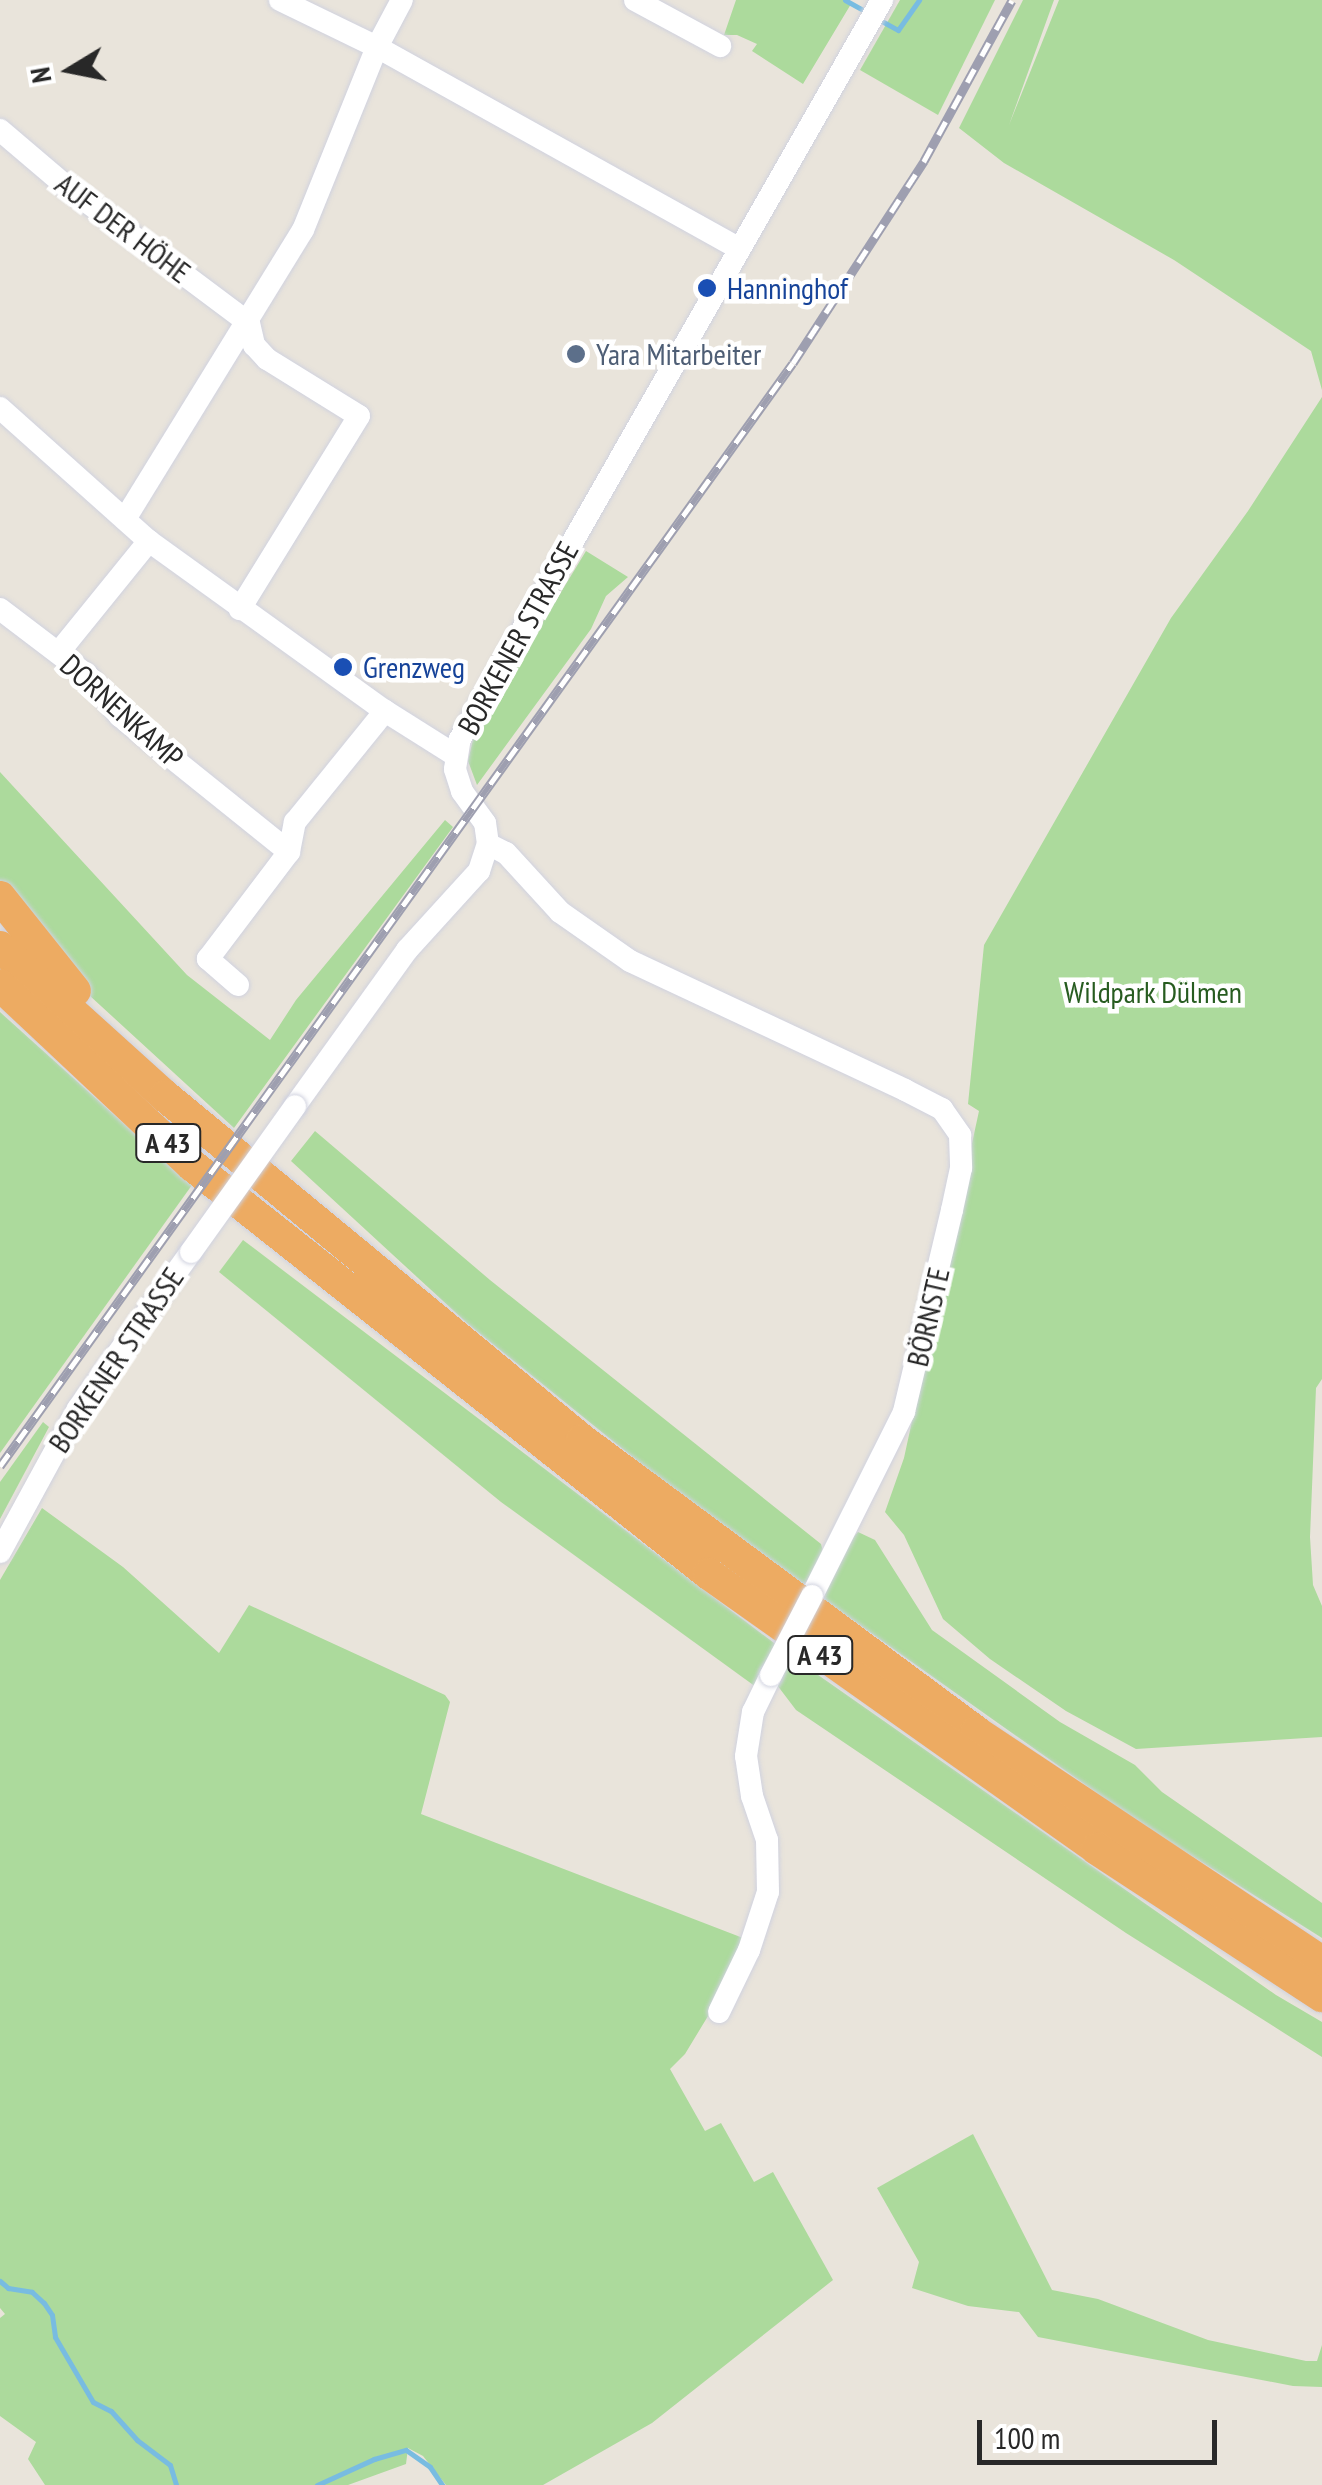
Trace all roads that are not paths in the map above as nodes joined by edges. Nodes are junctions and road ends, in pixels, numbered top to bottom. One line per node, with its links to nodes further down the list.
1 (280, 0): 6 (street)
2 (402, 0): 6 (street)
3 (635, 0): 5 (street)
4 (882, 0): 8 (street, BORKENER STRASSE)
5 (720, 46)
6 (377, 47): 8 (street); 9 (street)
7 (0, 130): 9 (street, AUF DER HÖHE)
8 (740, 249): 17 (street, BORKENER STRASSE)
9 (249, 323): 11 (street); 13 (street)
10 (0, 408): 11 (street)
11 (125, 520): 12 (street)
12 (149, 541): 13 (street); 15 (street)
13 (240, 608): 16 (street)
14 (0, 609): 15 (street, DORNENKAMP)
15 (59, 652): 19 (street, DORNENKAMP)
16 (385, 711): 17 (street); 19 (street)
17 (455, 755): 18 (street, BORKENER STRASSE)
18 (488, 844): 25 (street, BORKENER STRASSE, bridge); 28 (street, BÖRNSTE, bridge)
19 (290, 852): 22 (street)
20 (0, 897): 24 (highway)
21 (0, 947): 24 (highway, A 43)
22 (238, 985)
23 (2, 987): 27 (highway, A 43)
24 (166, 1096): 26 (highway, A 43)
25 (0, 1552)
26 (1322, 1962)
27 (1322, 1996)
28 (719, 2012)

